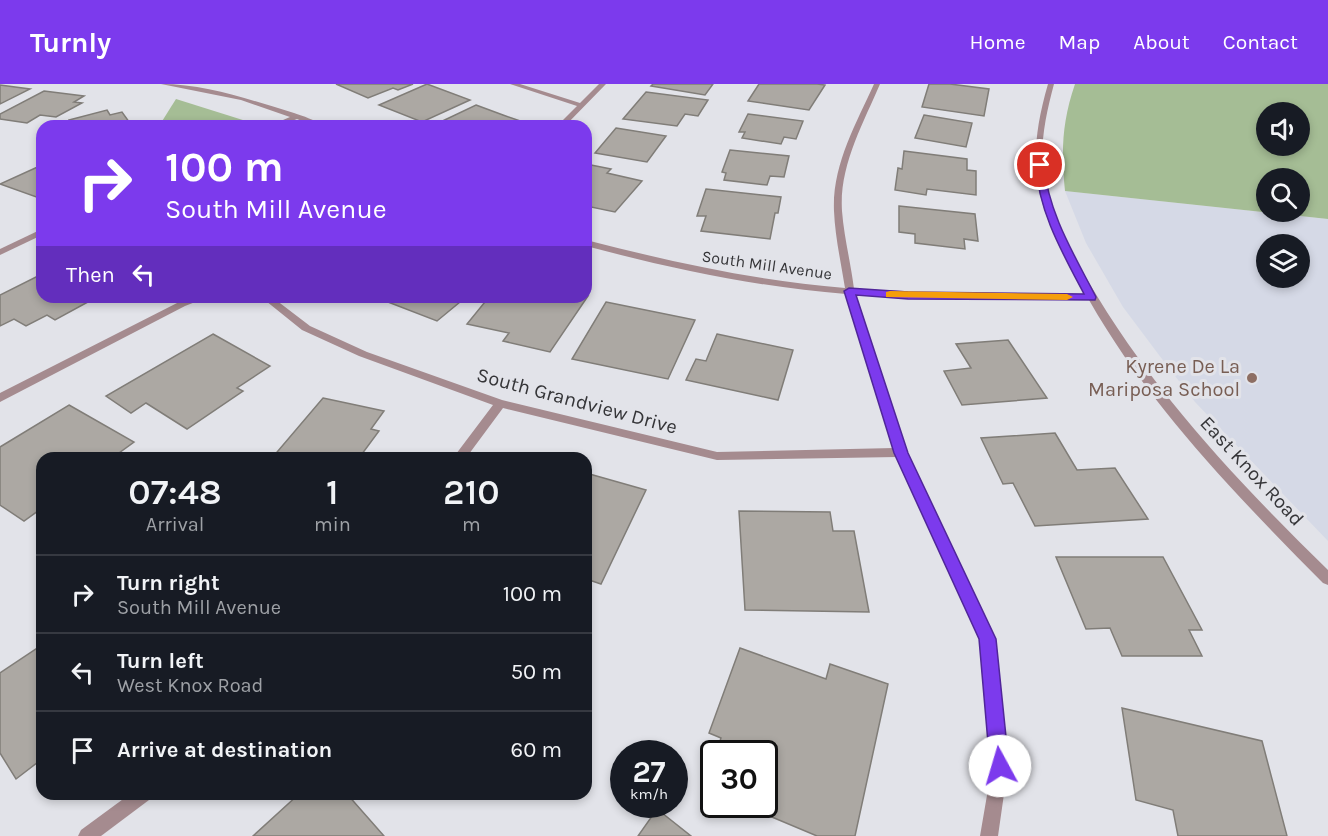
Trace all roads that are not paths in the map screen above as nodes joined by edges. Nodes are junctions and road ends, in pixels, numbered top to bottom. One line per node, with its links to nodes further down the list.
1 (164, 84): 7 (street)
2 (513, 84): 6 (street)
3 (603, 84): 6 (street)
4 (877, 84): 14 (street)
5 (1051, 84): 15 (street, East Knox Road)
6 (581, 105): 10 (street)
7 (298, 116): 8 (street); 9 (street)
8 (288, 120)
9 (307, 120)
10 (567, 120)
11 (36, 235): 13 (street)
12 (592, 245): 14 (street, South Mill Avenue)
13 (0, 252)
14 (849, 291): 15 (street, South Mill Avenue); 21 (street)
15 (1091, 297): 22 (street, East Knox Road)
16 (185, 303): 18 (street)
17 (274, 303): 19 (street, South Grandview Drive)
18 (0, 398)
19 (500, 403): 20 (street); 21 (street, South Grandview Drive)
20 (463, 452)
21 (901, 453): 25 (street)
22 (1328, 579)
23 (135, 800): 24 (street)
24 (87, 836)
25 (989, 836)

